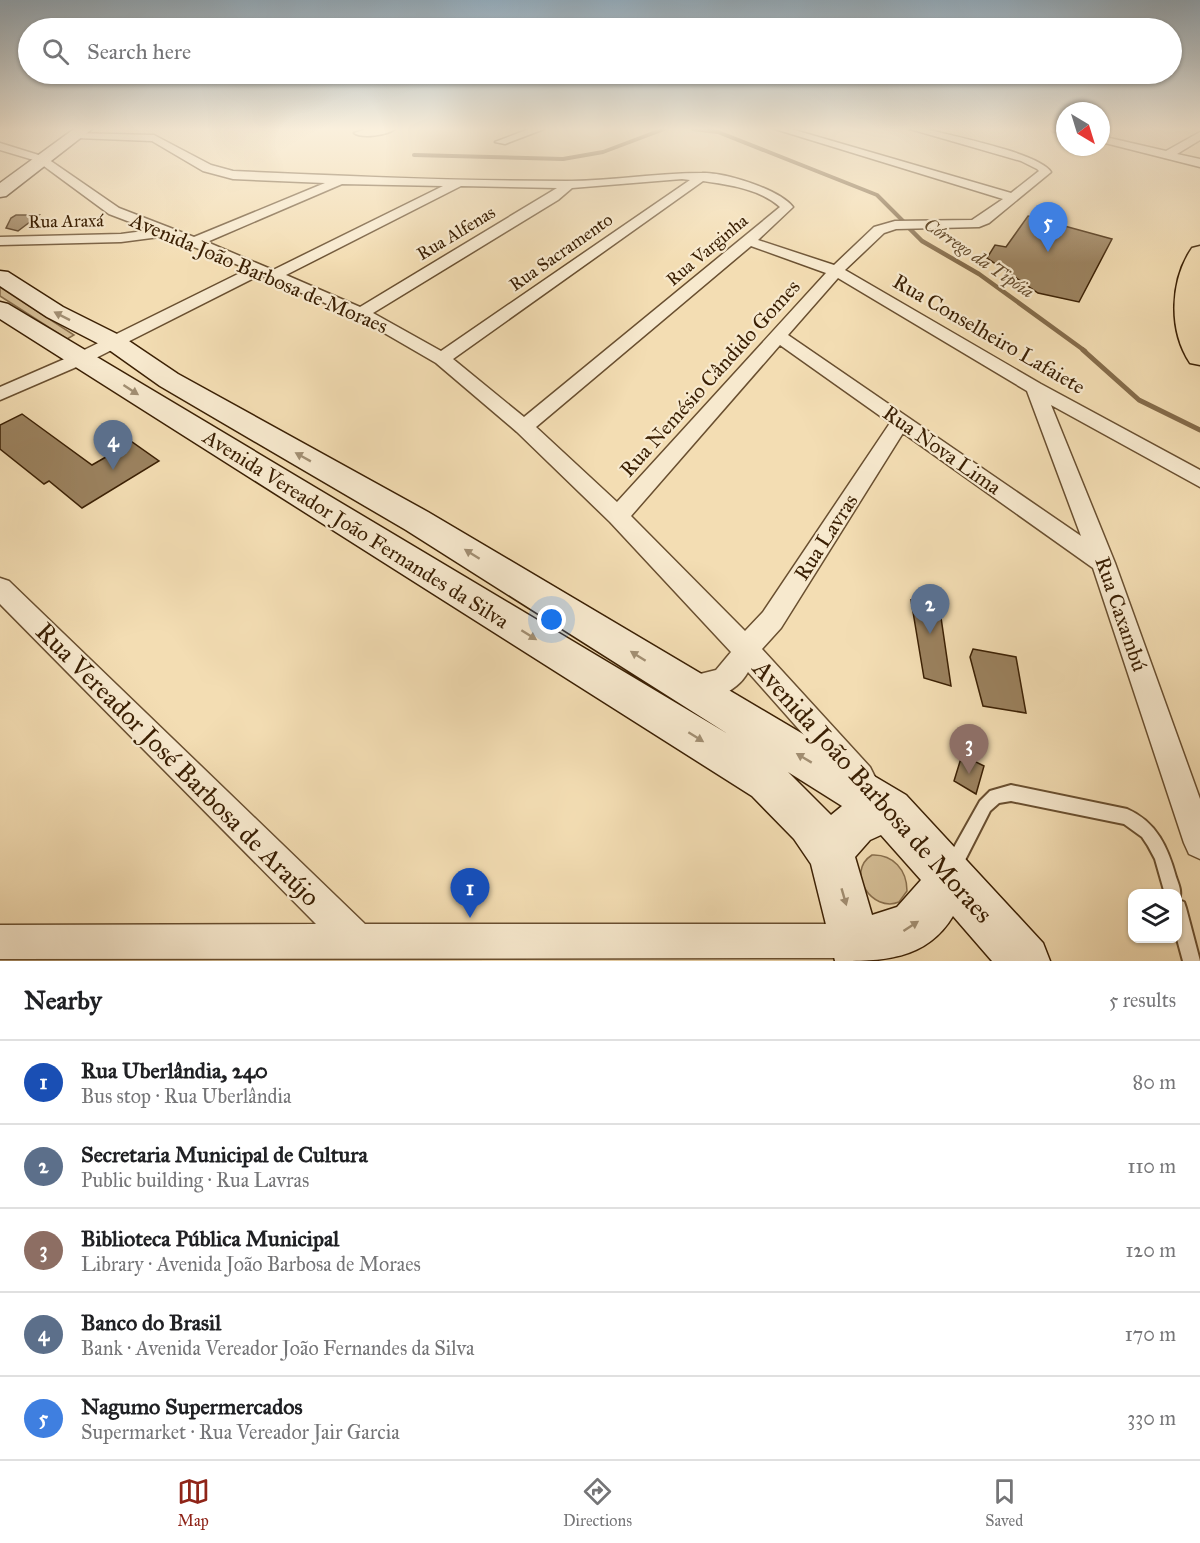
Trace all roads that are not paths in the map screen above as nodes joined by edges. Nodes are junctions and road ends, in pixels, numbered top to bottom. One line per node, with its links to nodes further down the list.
1 (18, 174): 10 (main road)
2 (59, 174): 12 (street, Avenida João Barbosa de Moraes)
3 (226, 174): 7 (street, Rua Varginha)
4 (932, 174): 11 (street)
5 (1042, 174): 11 (street)
6 (703, 176): 9 (street, Rua Varginha); 14 (street, Rua Varginha); 26 (street, Rua Sacramento)
7 (342, 180): 8 (street, Rua Varginha); 15 (street)
8 (459, 183): 9 (street, Rua Varginha); 18 (street)
9 (569, 185): 21 (street, Rua Alfenas)
10 (0, 192)
11 (1011, 197): 17 (street, Rua Nemésio Cândido Gomes)
12 (169, 233): 13 (street, Rua Araxá); 15 (street, Avenida João Barbosa de Moraes)
13 (0, 241)
14 (749, 241): 17 (street, Rua Conselheiro Lafaiete); 30 (street, Rua Varginha)
15 (195, 242): 18 (street, Avenida João Barbosa de Moraes)
16 (1200, 253): 25 (main road)
17 (836, 271): 22 (street, Rua Nemésio Cândido Gomes); 27 (street, Rua Conselheiro Lafaiete)
18 (266, 272): 21 (street, Avenida João Barbosa de Moraes); 23 (street)
19 (0, 277): 23 (main road, Avenida Vereador João Fernandes da Silva, one-way to 19)
20 (0, 309): 24 (main road, Avenida Vereador João Fernandes da Silva)
21 (361, 313): 26 (street, Avenida João Barbosa de Moraes)
22 (780, 337): 29 (street, Rua Nova Lima); 34 (street, Rua Nemésio Cândido Gomes)
23 (114, 342): 24 (street); 32 (main road, Avenida Vereador João Fernandes da Silva, one-way to 23)
24 (82, 357): 28 (street); 33 (main road, Avenida Vereador João Fernandes da Silva, one-way to 33)
25 (1200, 357)
26 (442, 359): 30 (street, Avenida João Barbosa de Moraes)
27 (1035, 388): 31 (street, Rua Conselheiro Lafaiete); 35 (street, Rua Caxambú)
28 (0, 394)
29 (901, 421): 35 (street, Rua Nova Lima); 37 (street, Rua Lavras)
30 (524, 427): 34 (street, Avenida João Barbosa de Moraes)
31 (1200, 479)
32 (347, 482): 33 (main road); 38 (main road, Avenida Vereador João Fernandes da Silva, one-way to 32)
33 (314, 503): 41 (main road, Avenida Vereador João Fernandes da Silva, one-way to 41)
34 (618, 516): 37 (street, Avenida João Barbosa de Moraes)
35 (1104, 563): 40 (street, Rua Caxambú)
36 (0, 588): 45 (street, Rua Vereador José Barbosa de Araújo)
37 (745, 649): 38 (street, Avenida João Barbosa de Moraes); 39 (street, Avenida João Barbosa de Moraes)
38 (689, 688): 39 (main road, Avenida Vereador João Fernandes da Silva, one-way to 38)
39 (890, 810): 41 (main road); 42 (main road, Avenida João Barbosa de Moraes)
40 (1200, 843)
41 (831, 854): 47 (main road, Avenida Vereador João Fernandes da Silva, one-way to 47)
42 (949, 875): 43 (lane); 47 (main road, one-way to 42); 48 (main road, Avenida João Barbosa de Moraes)
43 (1172, 889)
44 (1182, 923): 49 (lane)
45 (356, 940): 46 (street); 47 (street)
46 (0, 942)
47 (858, 951)
48 (1025, 961)
49 (1192, 961)

